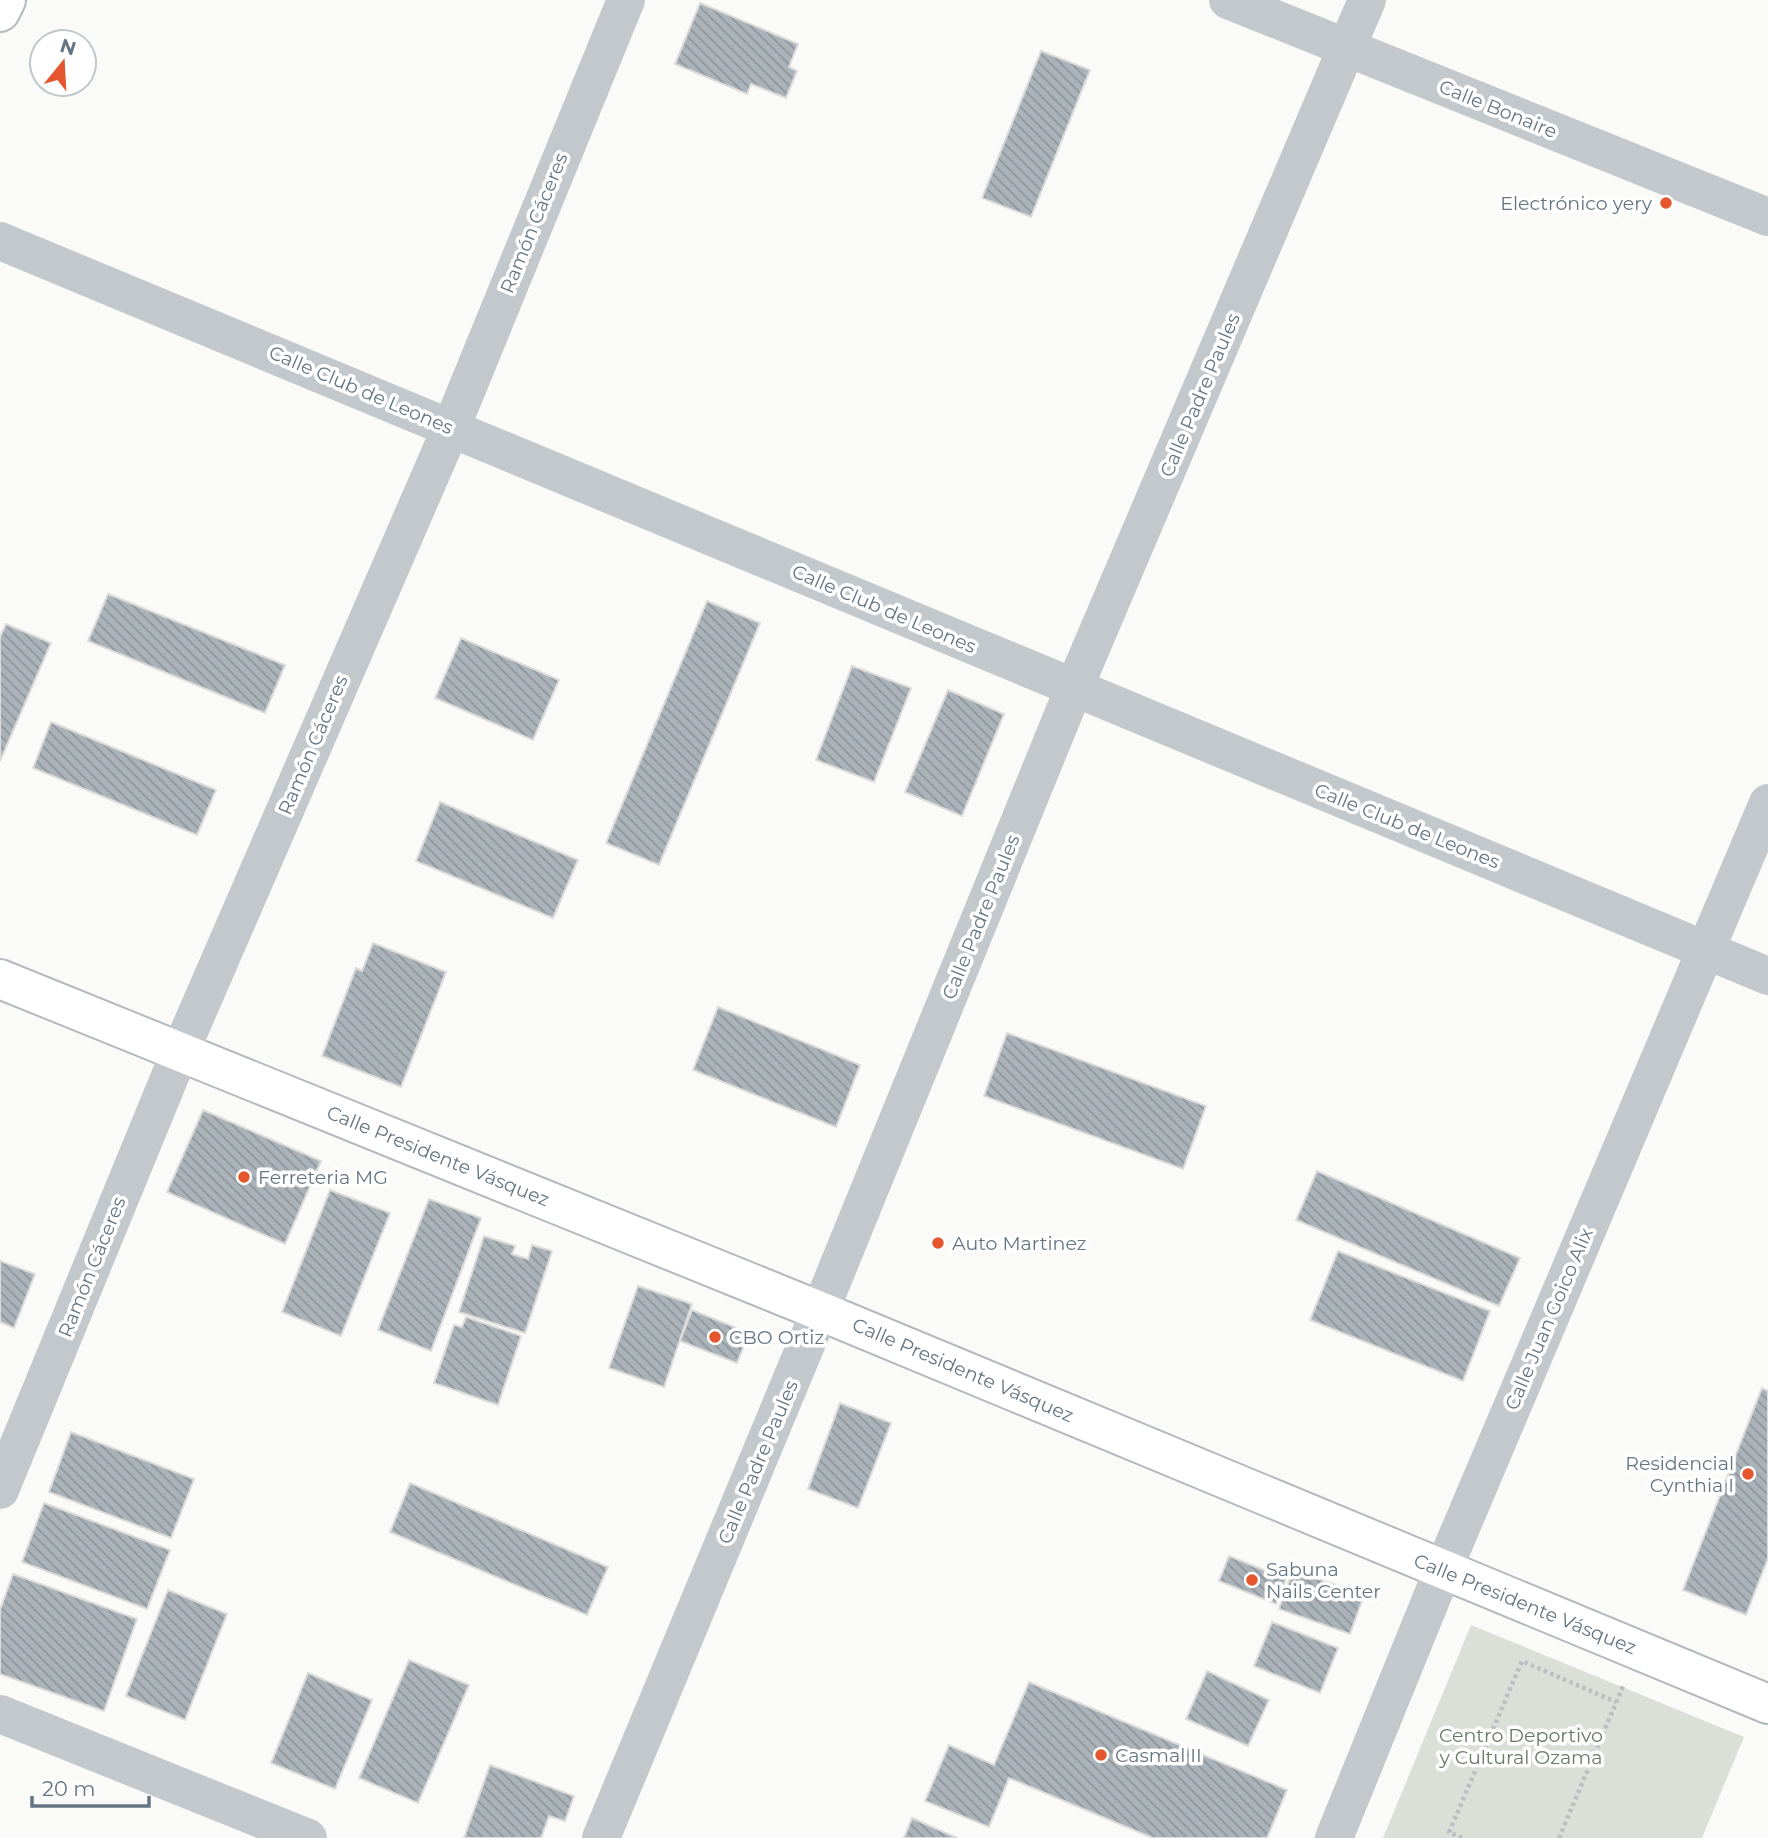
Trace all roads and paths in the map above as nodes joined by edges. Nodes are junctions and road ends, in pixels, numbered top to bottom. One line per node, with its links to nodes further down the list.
1 (6, 0): 5 (street)
2 (626, 0): 9 (street, Ramón Cáceres)
3 (1228, 0): 6 (street, Calle Bonaire)
4 (1367, 0): 6 (street, Calle Padre Paules)
5 (0, 12)
6 (1347, 49): 7 (street, Calle Bonaire); 10 (street, Calle Padre Paules)
7 (1768, 217)
8 (0, 241): 9 (street, Calle Club de Leones)
9 (451, 428): 10 (street, Calle Club de Leones); 15 (street, Ramón Cáceres)
10 (1074, 688): 12 (street, Calle Club de Leones); 16 (street, Calle Padre Paules)
11 (1768, 803): 12 (street, Calle Juan Goico Alix)
12 (1704, 949): 13 (street, Calle Club de Leones); 18 (street, Calle Juan Goico Alix)
13 (1768, 975)
14 (0, 979): 15 (street, Calle Presidente Vásquez)
15 (180, 1052): 16 (street, Calle Presidente Vásquez); 17 (street, Ramón Cáceres)
16 (820, 1311): 18 (street, Calle Presidente Vásquez); 23 (street, Calle Padre Paules)
17 (0, 1490)
18 (1443, 1570): 19 (street, Calle Presidente Vásquez); 24 (street, Calle Juan Goico Alix)
19 (1768, 1704)
20 (0, 1714): 22 (street)
21 (1450, 1830): 25 (path); 26 (path); 27 (path)
22 (308, 1838)
23 (601, 1838)
24 (1334, 1838)
25 (1446, 1838)
26 (1462, 1838)
27 (1559, 1838)

